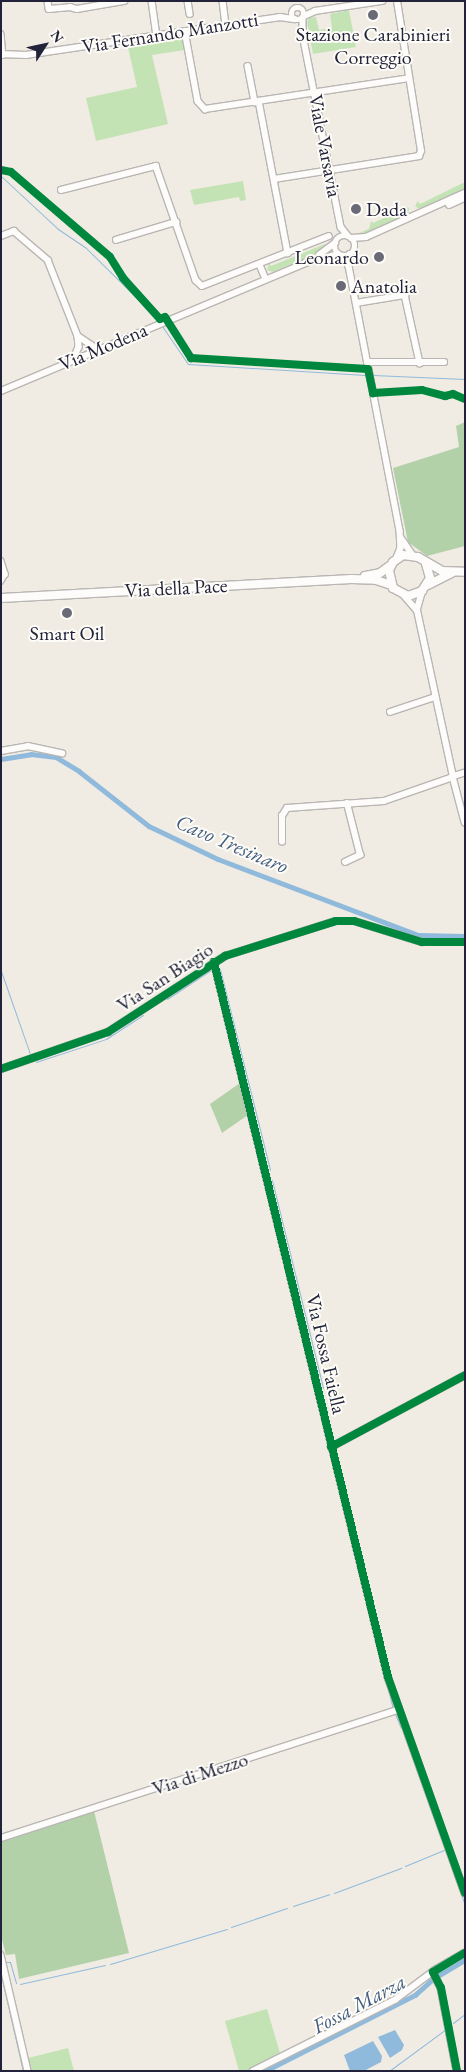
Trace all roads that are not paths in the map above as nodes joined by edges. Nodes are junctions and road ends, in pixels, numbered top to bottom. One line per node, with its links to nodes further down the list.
1 (48, 1): 2 (street)
2 (124, 1)
3 (152, 1): 18 (street)
4 (188, 1): 12 (street)
5 (223, 1): 15 (street)
6 (296, 1): 10 (street, Viale Varsavia); 11 (street, Viale Varsavia)
7 (382, 1): 9 (street)
8 (397, 1): 22 (street)
9 (346, 4): 11 (street)
10 (293, 10): 11 (street); 13 (street, Via Fernando Manzotti); 14 (street, Viale Varsavia)
11 (303, 13): 14 (street); 19 (street, Viale Varsavia)
12 (190, 14)
13 (280, 17): 14 (street, Via Fernando Manzotti); 15 (street, Via Fernando Manzotti)
14 (295, 19): 19 (street, Viale Varsavia)
15 (226, 24): 16 (street, Via Fernando Manzotti)
16 (185, 31): 18 (street, Via Fernando Manzotti); 24 (street)
17 (1, 34): 20 (street)
18 (158, 35): 20 (street, Via Fernando Manzotti)
19 (303, 35): 23 (street, Viale Varsavia)
20 (2, 55)
21 (248, 66): 24 (street)
22 (409, 78): 23 (street); 25 (street)
23 (315, 92): 24 (street); 25 (street, Viale Varsavia)
24 (257, 101): 26 (street)
25 (330, 170): 26 (street); 32 (street, Viale Varsavia)
26 (274, 179): 41 (street)
27 (61, 190): 31 (street)
28 (465, 193): 30 (street)
29 (465, 198): 30 (street)
30 (437, 207): 37 (street)
31 (176, 222): 38 (street); 45 (street)
32 (342, 227): 35 (street, Viale Varsavia); 36 (street, Viale Varsavia)
33 (1, 236): 49 (street)
34 (329, 236): 41 (street)
35 (339, 237): 36 (street); 39 (street)
36 (349, 237): 37 (street); 40 (street)
37 (366, 237): 40 (street)
38 (116, 240)
39 (335, 244): 42 (street); 44 (street, Via Modena)
40 (354, 247): 43 (street)
41 (288, 253): 45 (street)
42 (340, 254): 43 (street); 44 (street, Via Modena); 46 (street)
43 (350, 254): 46 (street)
44 (316, 258): 47 (street, Via Modena)
45 (260, 264): 47 (street)
46 (349, 266): 48 (street)
47 (266, 279): 50 (street, Via Modena)
48 (356, 303): 53 (street); 54 (street)
49 (82, 345): 50 (street); 51 (street); 52 (street)
50 (97, 349): 51 (street, Via Modena)
51 (85, 354): 52 (street, Via Modena)
52 (74, 359): 56 (street, Via Modena)
53 (367, 362): 54 (street); 57 (street)
54 (420, 362): 55 (street)
55 (444, 362)
56 (1, 392)
57 (400, 531): 58 (street); 60 (street)
58 (412, 554): 60 (main road); 61 (main road)
59 (1, 561): 65 (street)
60 (393, 562): 64 (main road, Via della Pace); 66 (main road)
61 (426, 564): 63 (main road); 67 (main road)
62 (465, 572): 63 (main road)
63 (452, 573): 67 (main road)
64 (351, 578): 66 (main road, Via della Pace); 69 (main road, Via della Pace)
65 (1, 582)
66 (391, 585): 68 (main road)
67 (425, 588): 68 (main road); 70 (street)
68 (403, 595): 70 (street)
69 (1, 598)
70 (417, 611): 71 (street)
71 (435, 696): 72 (street); 76 (street)
72 (390, 712)
73 (1, 751): 74 (street)
74 (62, 753)
75 (465, 774): 76 (street)
76 (453, 777): 77 (street); 78 (street)
77 (347, 804): 79 (street); 80 (street)
78 (465, 822)
79 (282, 842)
80 (345, 862)
81 (465, 942): 82 (street, Via San Biagio)
82 (214, 962): 83 (street, Via San Biagio); 85 (street, Via Fossa Faiella)
83 (1, 1069)
84 (465, 1375): 85 (street)
85 (331, 1447): 86 (street, Via Fossa Faiella)
86 (398, 1710): 87 (street, Via di Mezzo); 88 (street, Via Fossa Faiella)
87 (1, 1838)
88 (465, 1892)
89 (465, 1953): 91 (street)
90 (1, 1955): 92 (street)
91 (435, 1975): 93 (street); 94 (street)
92 (28, 2071)
93 (253, 2071)
94 (458, 2071)

